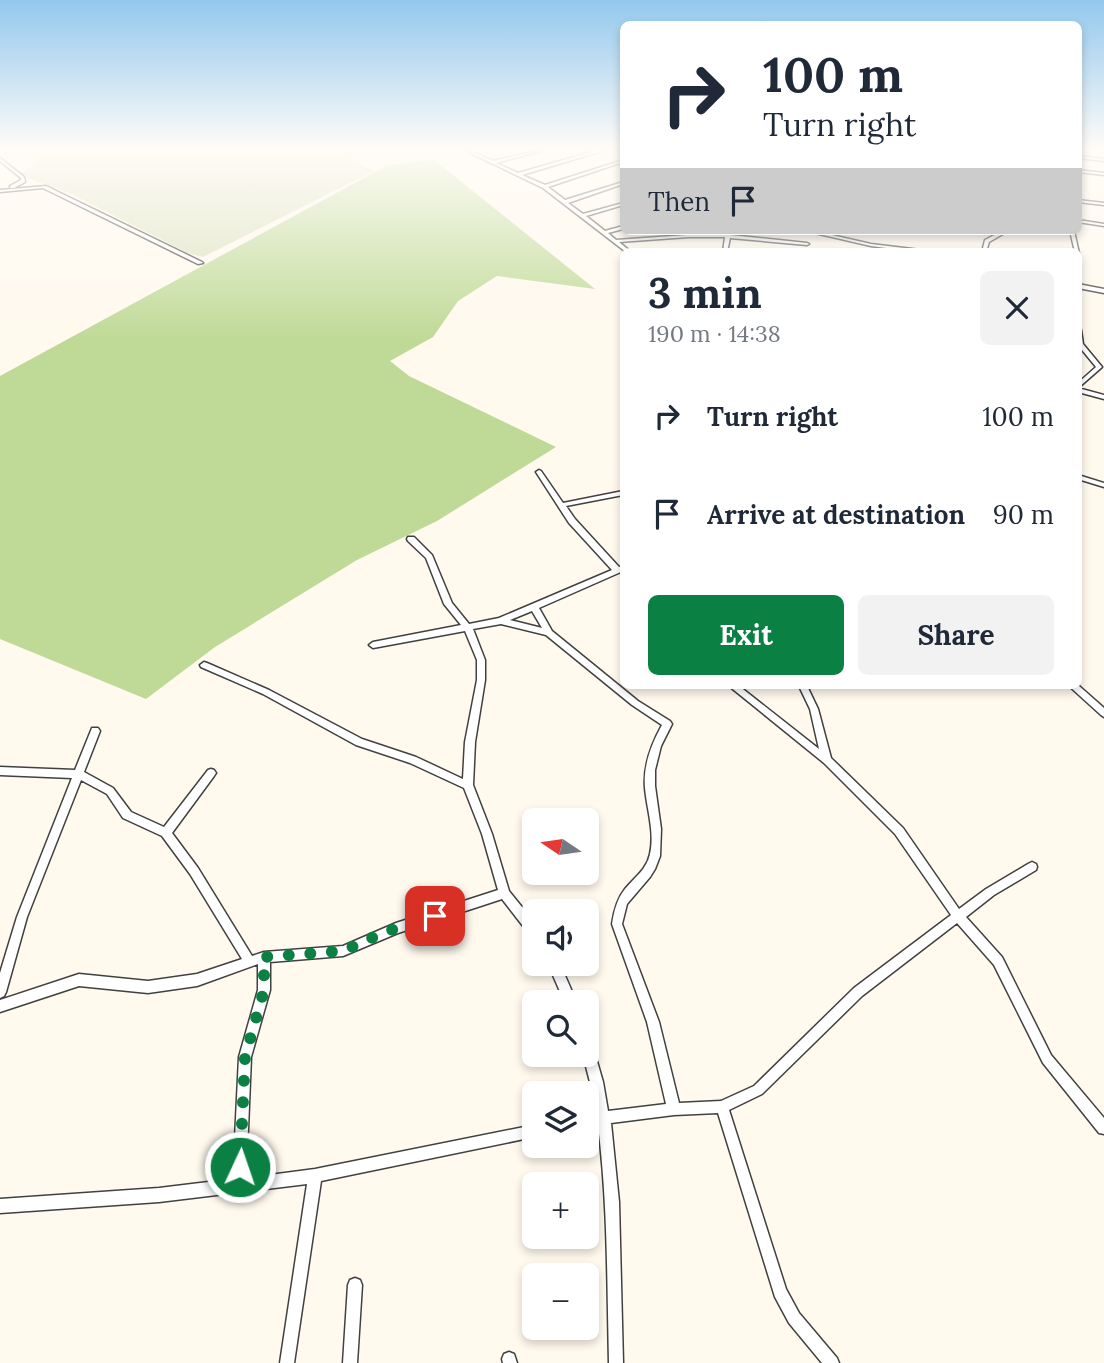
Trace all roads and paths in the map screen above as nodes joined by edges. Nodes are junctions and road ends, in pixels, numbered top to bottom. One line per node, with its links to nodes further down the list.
1 (97, 213): 22 (street)
2 (578, 213): 4 (street)
3 (594, 213): 4 (street)
4 (582, 216): 8 (street)
5 (1082, 221): 6 (street)
6 (1104, 225)
7 (620, 228): 8 (street)
8 (604, 233): 15 (street)
9 (679, 235): 15 (street)
10 (742, 235): 16 (street)
11 (812, 235): 16 (street)
12 (825, 235): 14 (street)
13 (998, 235): 21 (street)
14 (845, 240): 19 (street); 20 (street)
15 (615, 241): 17 (street)
16 (807, 244): 18 (street)
17 (624, 248)
18 (806, 248)
19 (845, 248)
20 (882, 248)
21 (985, 248)
22 (200, 263)
23 (1082, 287): 24 (street)
24 (1104, 291)
25 (1082, 347): 26 (street)
26 (1082, 384)
27 (1082, 389): 28 (street)
28 (1104, 397)
29 (539, 472): 33 (street)
30 (1082, 478): 31 (street)
31 (1104, 485)
32 (620, 494): 33 (street)
33 (562, 505): 35 (street)
34 (411, 539): 38 (street)
35 (620, 569): 36 (street)
36 (535, 608): 37 (street); 39 (street)
37 (501, 621): 38 (street); 39 (street)
38 (469, 629): 40 (street); 51 (street)
39 (549, 633): 63 (street)
40 (373, 645)
41 (204, 665): 51 (street)
42 (737, 689): 47 (street)
43 (804, 689): 47 (street)
44 (1076, 689): 45 (street)
45 (1104, 713)
46 (94, 731): 50 (street)
47 (827, 760): 56 (street)
48 (0, 771): 50 (street)
49 (211, 773): 52 (street)
50 (79, 774): 52 (street); 59 (street)
51 (468, 785): 54 (street)
52 (166, 833): 58 (street)
53 (1032, 867): 56 (street)
54 (504, 893): 55 (street); 57 (street)
55 (522, 916)
56 (959, 917): 62 (street); 66 (street)
57 (264, 957): 58 (street); 69 (street)
58 (249, 961): 60 (street)
59 (0, 992)
60 (0, 1006)
61 (591, 1067): 64 (street)
62 (722, 1107): 63 (street); 75 (street)
63 (674, 1108): 64 (street)
64 (603, 1116): 65 (street); 74 (street)
65 (599, 1117)
66 (1104, 1128)
67 (522, 1133): 68 (street)
68 (315, 1176): 69 (street); 72 (street)
69 (239, 1185): 70 (street)
70 (0, 1206)
71 (355, 1285): 73 (street)
72 (286, 1363)
73 (351, 1363)
74 (616, 1363)
75 (832, 1363)

